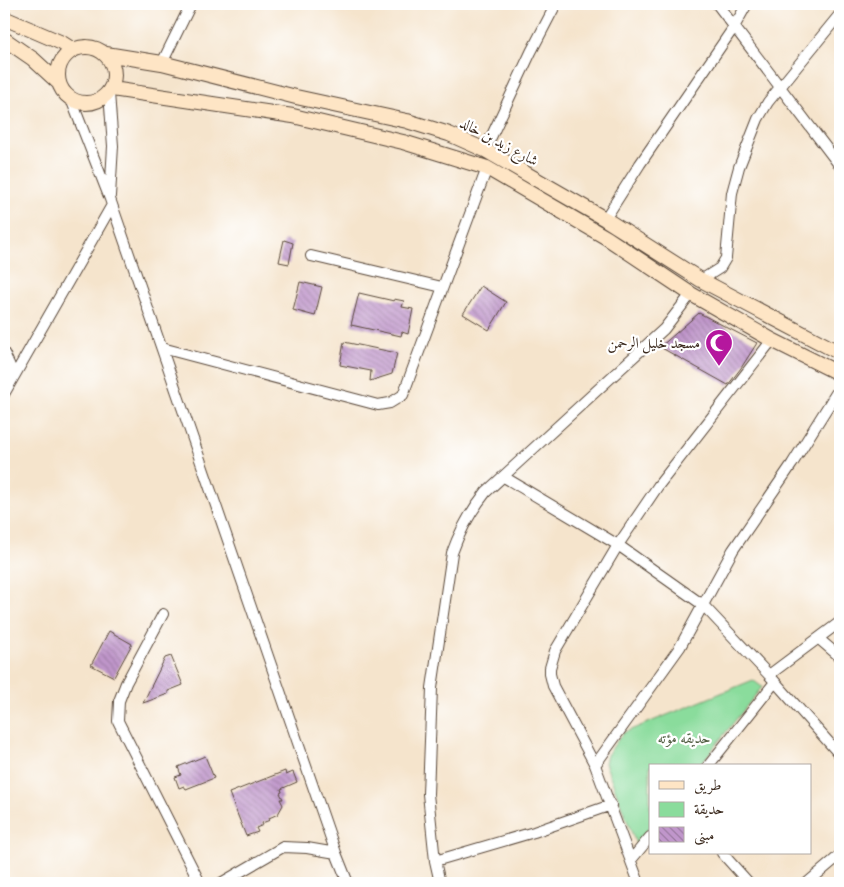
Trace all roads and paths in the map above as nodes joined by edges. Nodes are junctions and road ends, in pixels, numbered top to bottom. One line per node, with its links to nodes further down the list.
1 (191, 4): 11 (street)
2 (556, 4): 16 (street)
3 (717, 4): 7 (street)
4 (747, 4): 7 (street)
5 (840, 14): 13 (street)
6 (4, 18): 9 (main road)
7 (734, 27): 13 (street); 20 (street)
8 (4, 39): 12 (main road)
9 (74, 50): 10 (main road); 12 (main road)
10 (106, 54): 11 (main road, شارع زيد بن خالد); 14 (main road)
11 (162, 64): 16 (main road, شارع زيد بن خالد)
12 (59, 83): 15 (main road)
13 (780, 88): 17 (street); 22 (street)
14 (110, 91): 15 (main road); 18 (main road, شارع زيد بن خالد); 19 (street)
15 (71, 99): 19 (street)
16 (485, 150): 20 (main road, شارع زيد بن خالد)
17 (840, 166)
18 (487, 168): 23 (street); 24 (main road, شارع زيد بن خالد)
19 (111, 202): 26 (street); 30 (street)
20 (605, 219): 22 (main road, شارع زيد بن خالد)
21 (311, 256): 23 (street)
22 (701, 280): 28 (main road, شارع زيد بن خالد)
23 (442, 287): 26 (street)
24 (691, 294): 25 (main road, شارع زيد بن خالد); 33 (street)
25 (772, 340): 29 (main road, شارع زيد بن خالد); 34 (street)
26 (162, 348): 46 (street)
27 (4, 353): 30 (street)
28 (840, 353)
29 (840, 374)
30 (14, 375): 32 (street)
31 (840, 387): 35 (street)
32 (4, 394)
33 (504, 477): 34 (street); 50 (street)
34 (618, 545): 35 (street); 42 (street)
35 (703, 605): 40 (street); 42 (street)
36 (163, 614): 51 (street)
37 (840, 622): 38 (street)
38 (819, 639): 39 (street); 40 (street)
39 (840, 656)
40 (772, 678): 41 (street); 43 (street)
41 (840, 755)
42 (595, 764): 44 (street)
43 (709, 764)
44 (610, 805): 49 (street); 50 (street)
45 (649, 837): 49 (street)
46 (336, 853): 52 (street); 53 (street)
47 (723, 854): 56 (street)
48 (840, 855): 57 (street)
49 (631, 860): 55 (street)
50 (435, 861): 54 (street)
51 (200, 883)
52 (220, 883)
53 (348, 883)
54 (440, 883)
55 (639, 883)
56 (749, 883)
57 (807, 883)

